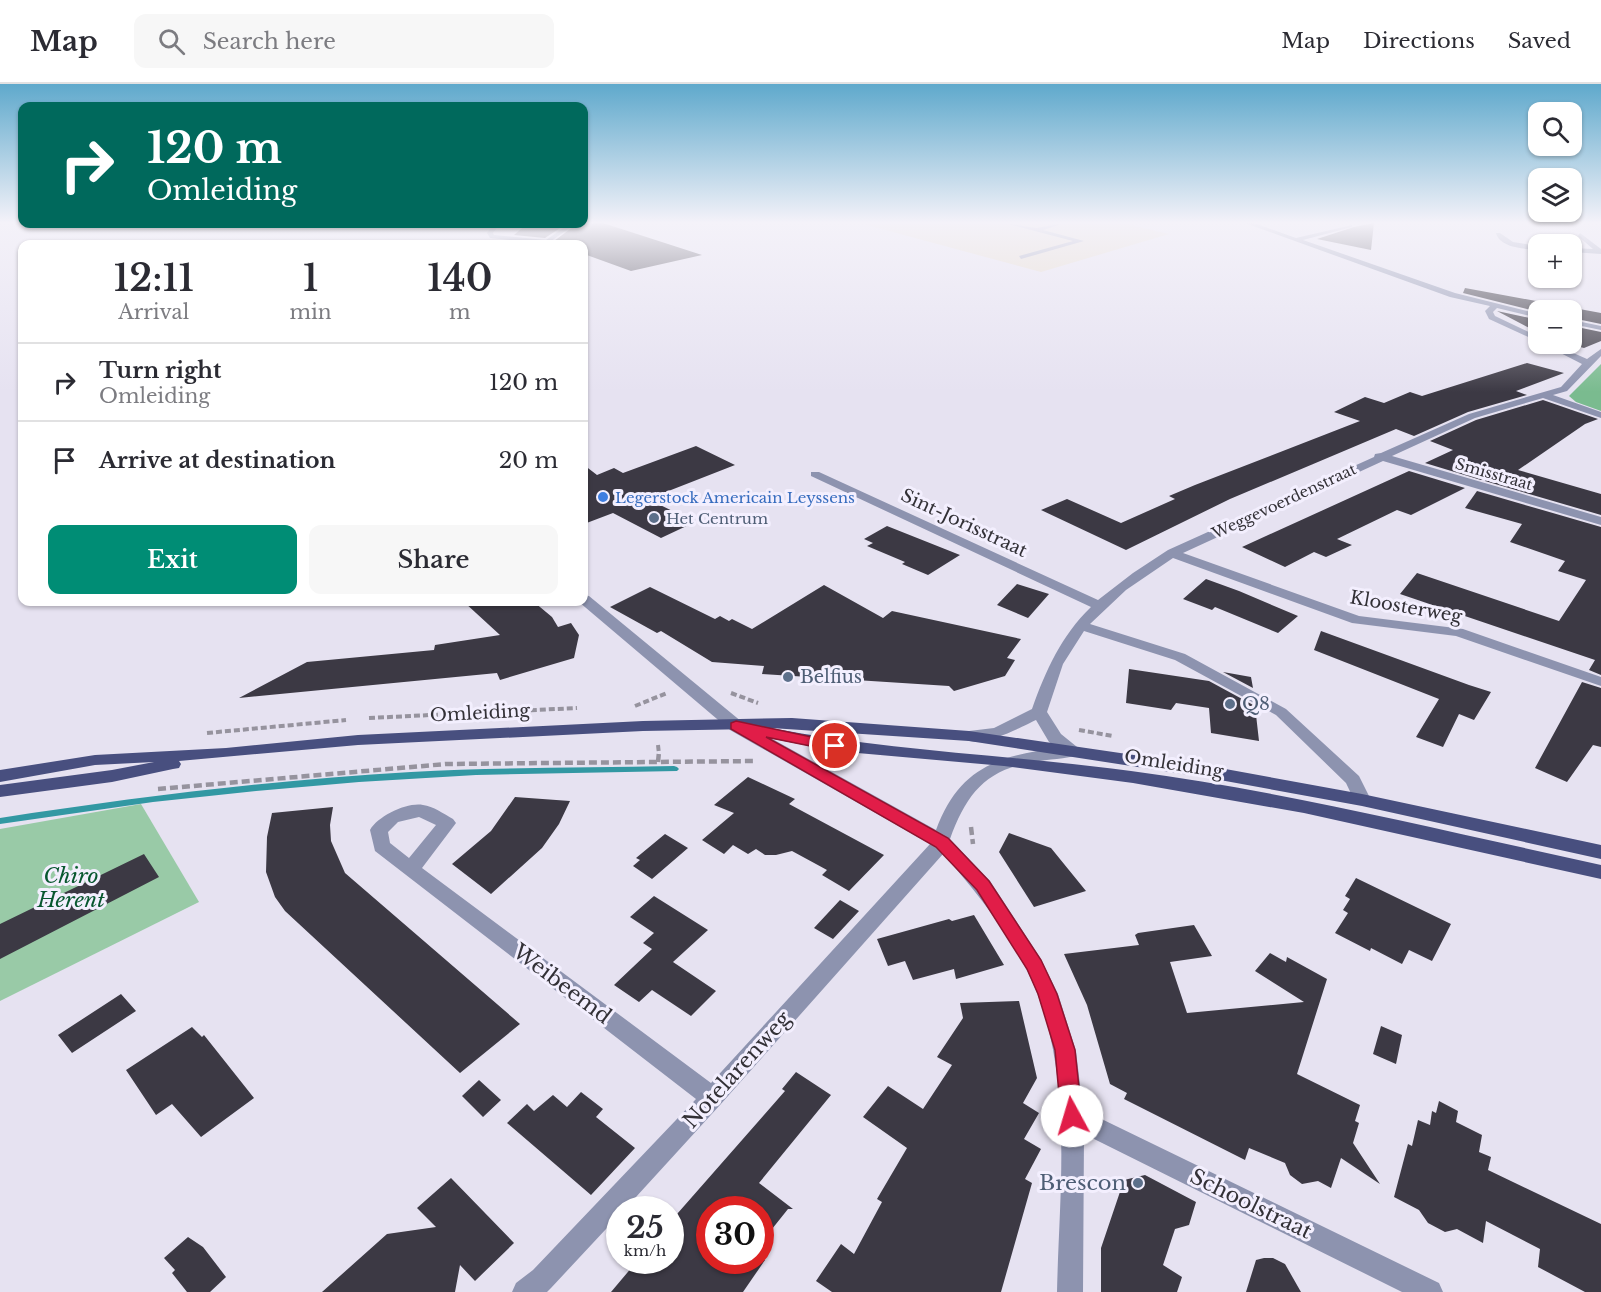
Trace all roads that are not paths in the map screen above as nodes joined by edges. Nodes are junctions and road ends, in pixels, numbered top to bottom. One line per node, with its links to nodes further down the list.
1 (1406, 279): 2 (street)
2 (1494, 307): 3 (street); 6 (street)
3 (1528, 314)
4 (1582, 324): 5 (street)
5 (1601, 328)
6 (1528, 334)
7 (1601, 352): 9 (street, Weggevoerdenstraat)
8 (1569, 354): 9 (street)
9 (1588, 363): 10 (street, Weggevoerdenstraat)
10 (1546, 396): 11 (street); 12 (street, Weggevoerdenstraat)
11 (1601, 414)
12 (1379, 456): 14 (street, Smisstraat); 15 (street, Weggevoerdenstraat)
13 (814, 474): 17 (street, Sint-Jorisstraat)
14 (1601, 520)
15 (1172, 553): 17 (street, Weggevoerdenstraat); 19 (street, Kloosterweg)
16 (588, 602): 21 (street)
17 (1099, 606): 18 (street, Weggevoerdenstraat)
18 (1080, 625): 20 (street, Weggevoerdenstraat); 28 (street)
19 (1601, 682)
20 (1039, 712): 22 (street); 23 (street)
21 (736, 726): 22 (main road, Omleiding); 24 (main road, Omleiding); 25 (main road, Omleiding); 29 (street)
22 (969, 736): 23 (main road, Omleiding)
23 (1074, 751): 25 (street); 28 (main road, Omleiding)
24 (226, 753): 26 (main road, Omleiding); 27 (main road, Omleiding)
25 (1004, 761): 29 (street); 32 (main road, Omleiding)
26 (0, 776)
27 (0, 791)
28 (1362, 800): 30 (main road, Omleiding)
29 (942, 843): 33 (street, Notelarenweg); 34 (street)
30 (1601, 852)
31 (411, 870): 33 (street, Weibeemd)
32 (1601, 872)
33 (712, 1098): 35 (street, Notelarenweg)
34 (1072, 1116): 36 (street); 37 (street, Schoolstraat)
35 (525, 1292)
36 (1070, 1292)
37 (1430, 1292)

